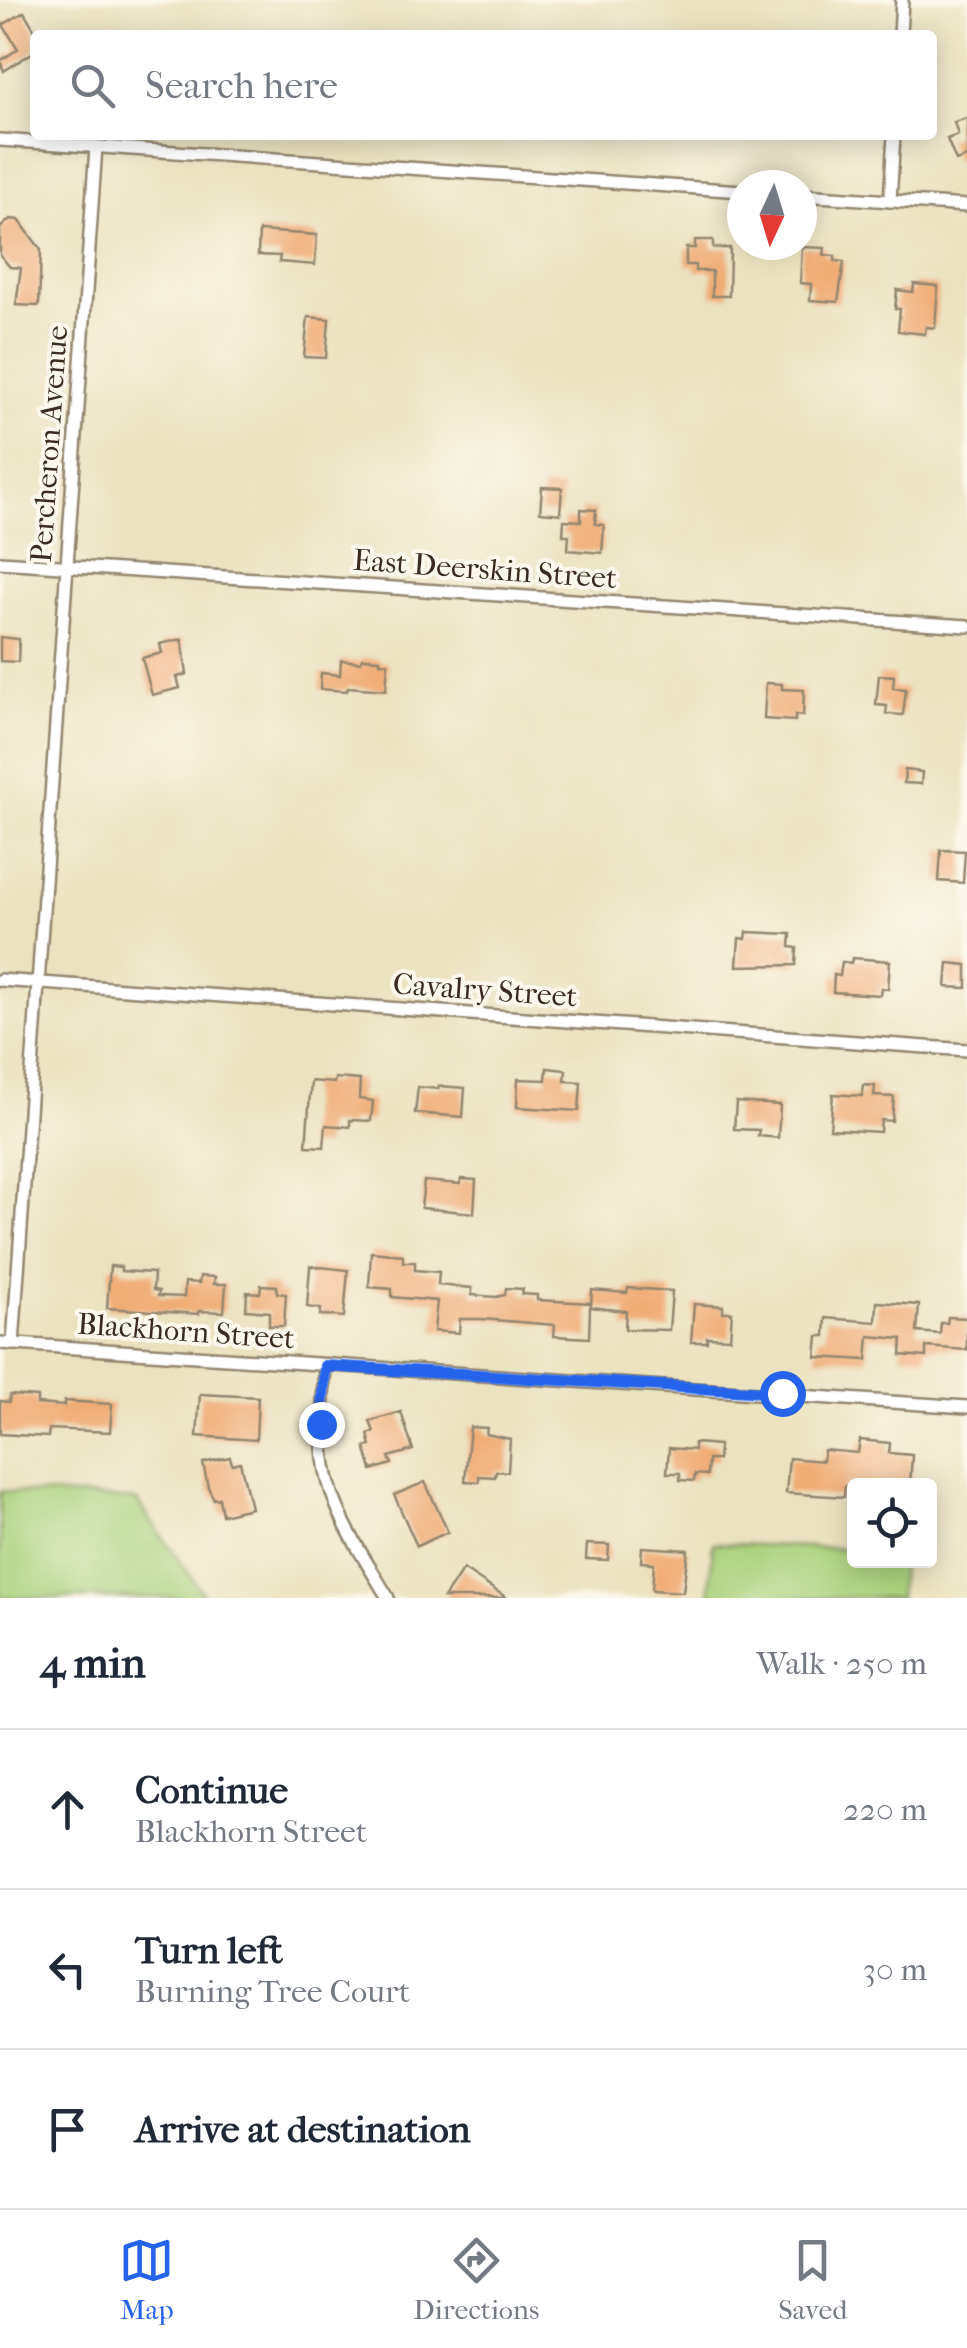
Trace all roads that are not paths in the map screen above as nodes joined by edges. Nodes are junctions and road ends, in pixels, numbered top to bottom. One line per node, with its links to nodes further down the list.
1 (902, 0): 2 (street)
2 (900, 30)
3 (0, 140): 5 (street)
4 (894, 140): 8 (street)
5 (96, 146): 6 (street); 11 (street, Percheron Avenue)
6 (727, 190)
7 (817, 196): 8 (street)
8 (890, 201): 9 (street)
9 (967, 206)
10 (0, 562): 11 (street, East Deerskin Street)
11 (65, 566): 12 (street, East Deerskin Street); 14 (street, Percheron Avenue)
12 (967, 626)
13 (0, 980): 14 (street, Cavalry Street)
14 (38, 982): 15 (street, Cavalry Street); 16 (street, Percheron Avenue)
15 (967, 1050)
16 (7, 1343): 17 (street, Blackhorn Street)
17 (325, 1366): 18 (street, Blackhorn Street); 19 (street)
18 (967, 1407)
19 (388, 1598)

